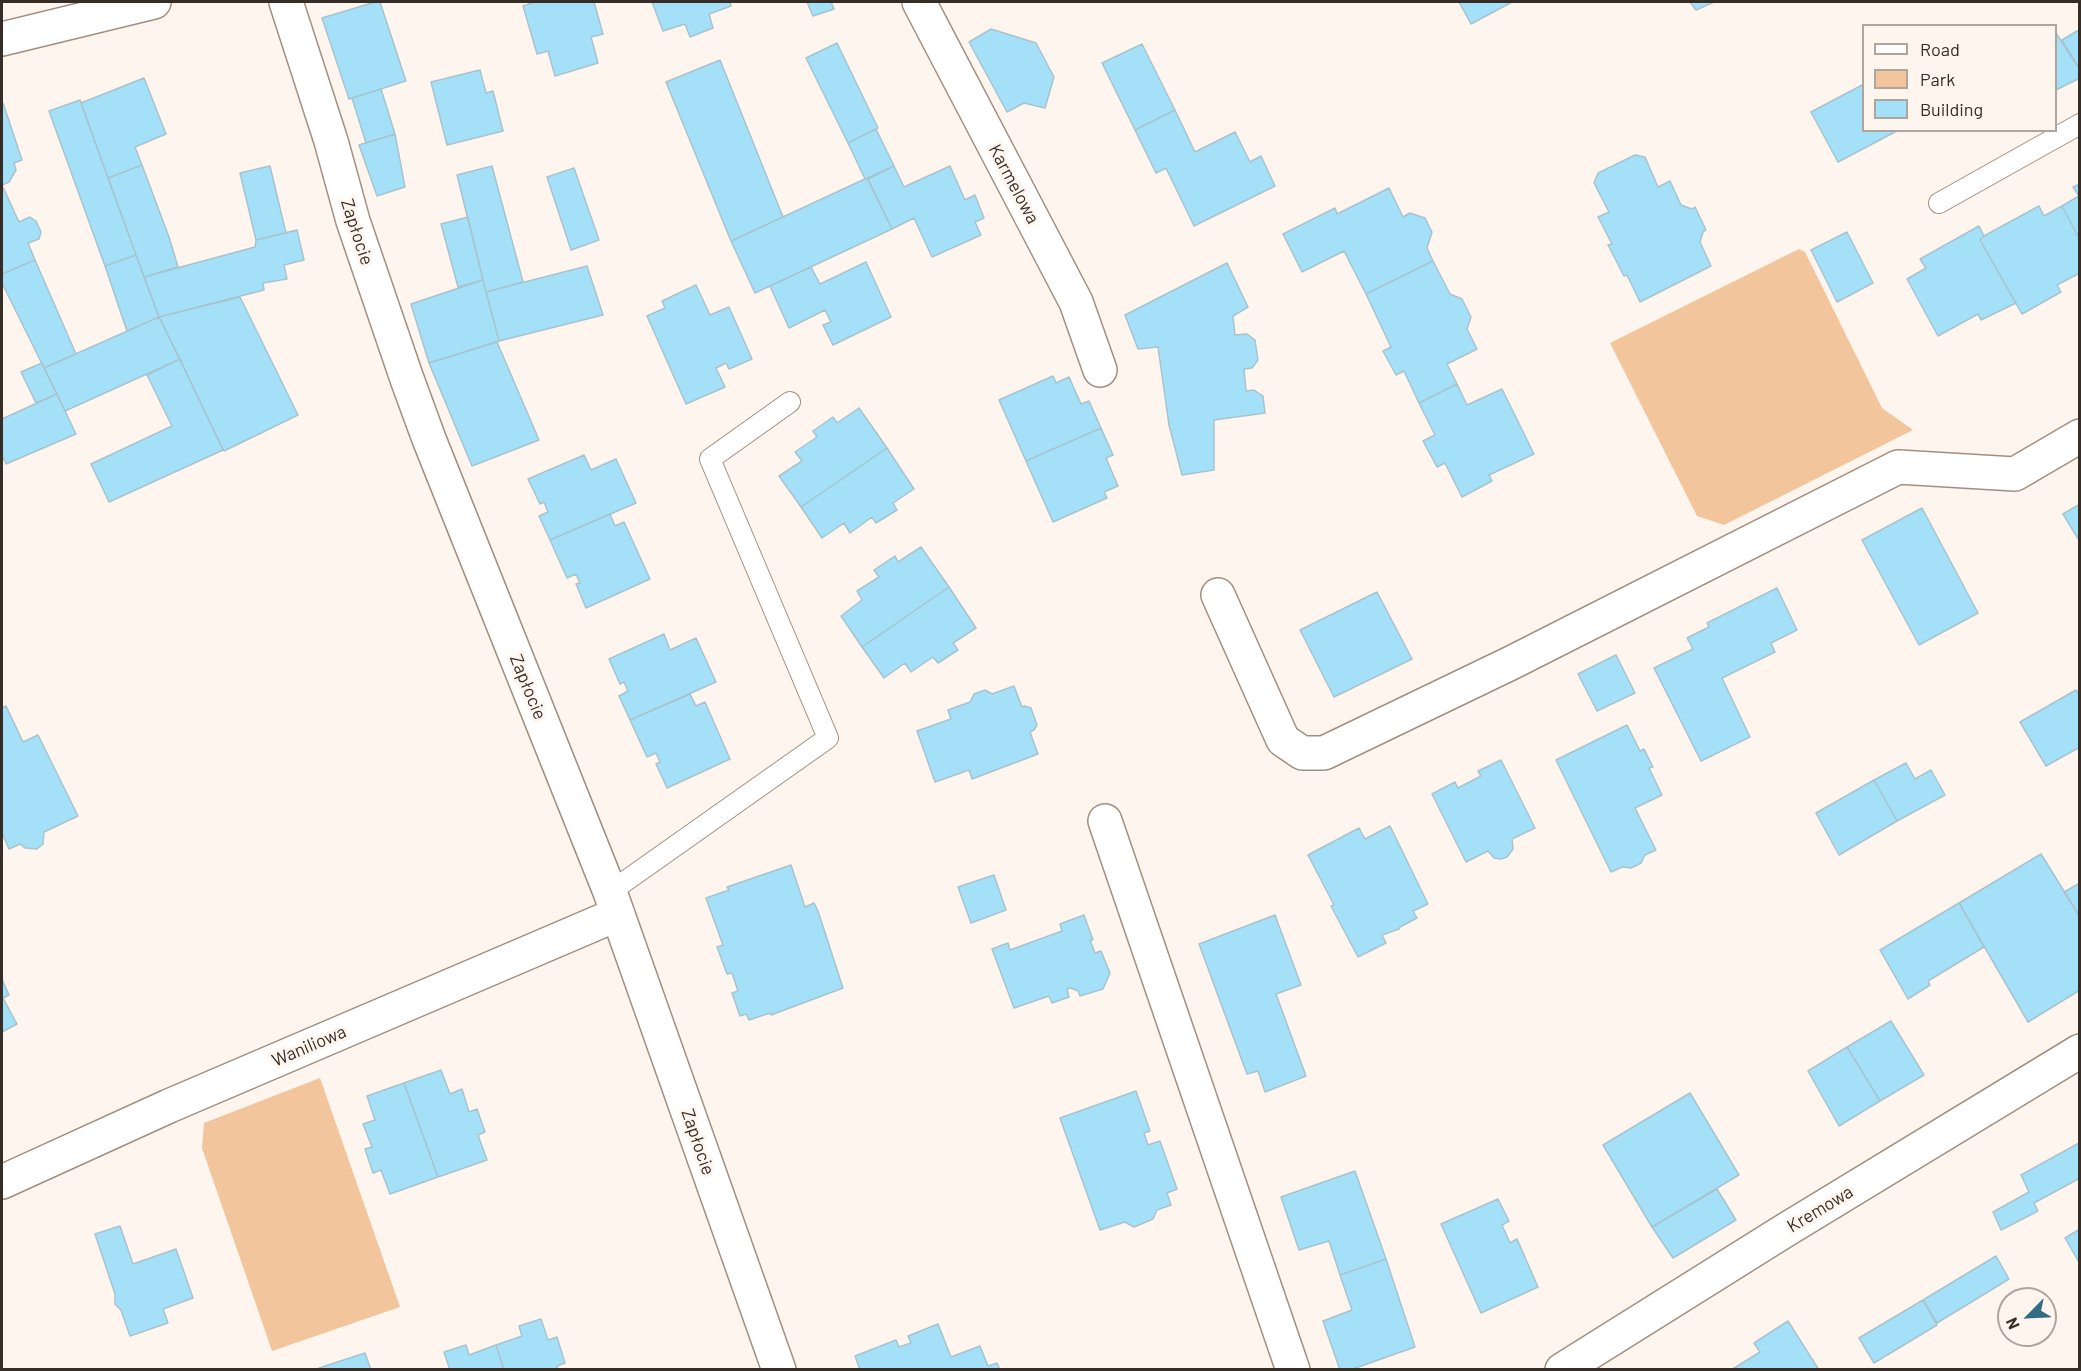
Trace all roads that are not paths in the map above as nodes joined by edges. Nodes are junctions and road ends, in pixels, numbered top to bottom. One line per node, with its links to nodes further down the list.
1 (154, 2): 4 (street)
2 (286, 2): 12 (street, Zapłocie)
3 (919, 2): 7 (street, Karmelowa)
4 (2, 39)
5 (2079, 124): 6 (lane)
6 (1939, 203)
7 (1100, 370)
8 (790, 402): 12 (lane)
9 (2079, 436): 10 (street)
10 (1218, 596)
11 (1105, 821): 16 (street)
12 (614, 903): 14 (street, Waniliowa); 15 (street, Zapłocie)
13 (2079, 1051): 17 (street, Kremowa)
14 (2, 1182)
15 (779, 1370)
16 (1293, 1370)
17 (1562, 1370)

